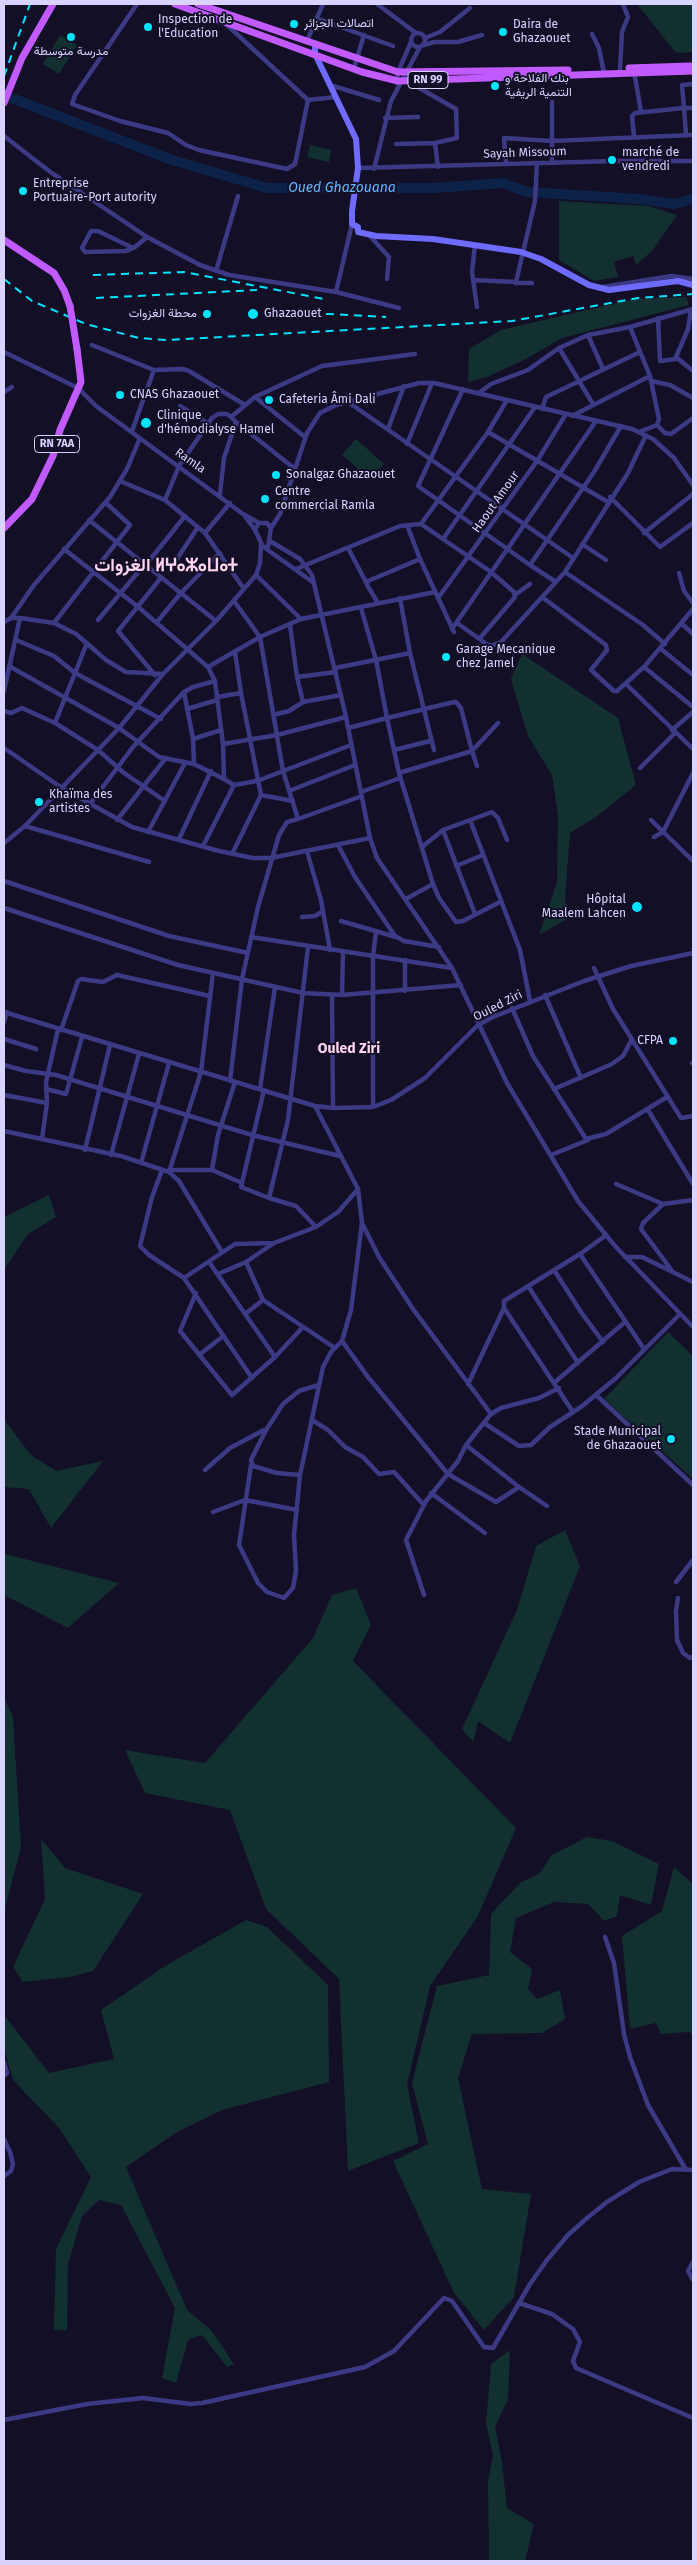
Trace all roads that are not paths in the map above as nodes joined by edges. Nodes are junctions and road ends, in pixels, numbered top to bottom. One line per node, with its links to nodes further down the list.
1 (53, 4): 40 (main road)
2 (137, 4): 37 (street)
3 (175, 4): 10 (main road, RN 99)
4 (198, 4): 16 (main road, RN 99)
5 (323, 4): 9 (street)
6 (376, 4): 11 (street)
7 (622, 4): 26 (street)
8 (470, 8): 15 (street)
9 (316, 18): 13 (street); 16 (street)
10 (223, 20): 22 (main road, RN 99); 37 (street)
11 (416, 33): 15 (street); 17 (street)
12 (592, 34): 28 (street)
13 (364, 35): 19 (street); 23 (street)
14 (482, 35): 20 (street)
15 (425, 38): 20 (street)
16 (306, 42): 18 (main road, RN 99)
17 (411, 42): 20 (street); 30 (street)
18 (315, 45): 21 (main road, RN 99); 22 (main road)
19 (394, 46)
20 (422, 46): 31 (street)
21 (323, 48): 22 (main road); 23 (main road, RN 99)
22 (319, 57): 25 (main road, RN 99); 35 (main road)
23 (358, 59): 25 (street); 30 (main road, RN 99)
24 (693, 67): 27 (main road, RN 99)
25 (354, 68): 33 (main road, RN 99)
26 (620, 69): 27 (main road, RN 99); 28 (main road, RN 99)
27 (634, 70): 28 (main road, RN 99); 29 (main road, RN 99); 43 (street)
28 (604, 71): 32 (main road, RN 99)
29 (693, 71)
30 (398, 72): 31 (main road, RN 99); 33 (street)
31 (406, 73): 32 (main road, RN 99); 33 (street)
32 (454, 76): 33 (main road, RN 99)
33 (401, 82): 44 (street); 51 (street)
34 (693, 84): 41 (street)
35 (330, 85): 36 (main road); 38 (street)
36 (336, 98): 37 (street); 58 (main road)
37 (308, 100)
38 (379, 100)
39 (552, 102): 50 (street)
40 (4, 103)
41 (684, 108): 42 (street); 43 (street); 46 (street)
42 (693, 108)
43 (641, 112): 49 (street)
44 (385, 118): 45 (street); 59 (street)
45 (418, 118)
46 (686, 135): 47 (street); 49 (street)
47 (693, 135)
48 (4, 136): 63 (street)
49 (634, 137): 50 (street)
50 (551, 141): 54 (street); 56 (street)
51 (435, 143): 52 (street); 57 (street)
52 (396, 144)
53 (693, 161): 54 (street, Sayah Missoum)
54 (552, 162): 55 (street, Sayah Missoum)
55 (537, 163): 56 (street, Sayah Missoum); 67 (street)
56 (506, 164): 57 (street, Sayah Missoum)
57 (438, 167): 59 (street, Sayah Missoum)
58 (358, 168): 59 (street, Sayah Missoum); 61 (main road)
59 (374, 169)
60 (238, 196): 68 (street)
61 (352, 224): 62 (main road); 76 (street)
62 (358, 232): 65 (main road); 70 (street)
63 (146, 237): 66 (street); 68 (street)
64 (4, 240): 98 (main road, RN 7AA, bridge)
65 (475, 245): 67 (main road); 71 (street)
66 (133, 248): 66 (street)
67 (522, 252): 72 (street); 74 (main road)
68 (216, 271): 76 (street)
69 (693, 278): 74 (street)
70 (387, 279)
71 (473, 280): 72 (street); 78 (street)
72 (515, 283): 73 (street)
73 (532, 283)
74 (589, 285): 75 (main road)
75 (693, 285)
76 (336, 292): 77 (street)
77 (399, 308)
78 (477, 308)
79 (692, 309): 80 (street); 82 (street)
80 (658, 318): 81 (street); 89 (street)
81 (630, 327): 83 (street); 87 (street)
82 (691, 331): 89 (street)
83 (588, 335): 85 (street); 90 (street)
84 (92, 345): 91 (street)
85 (559, 348): 94 (street); 101 (street)
86 (4, 352): 98 (street, Ramla)
87 (640, 352): 90 (street); 93 (street)
88 (415, 354): 102 (street)
89 (676, 359): 92 (street)
90 (603, 369): 94 (street)
91 (154, 370): 107 (street); 121 (street)
92 (693, 371)
93 (650, 378): 103 (street); 106 (street); 118 (street)
94 (578, 380): 106 (street); 110 (street)
95 (432, 382): 96 (street); 99 (street); 127 (street)
96 (404, 386): 105 (street); 120 (street)
97 (12, 387): 100 (street)
98 (78, 388): 121 (street, Ramla); 157 (main road, RN 7AA)
99 (463, 389): 101 (street); 129 (street)
100 (4, 392)
101 (479, 393): 104 (street)
102 (254, 397): 107 (street); 125 (street)
103 (693, 398)
104 (507, 400): 109 (street); 122 (street)
105 (348, 402): 120 (street); 125 (street)
106 (593, 404): 112 (street)
107 (245, 405): 113 (street)
108 (180, 406): 117 (street)
109 (535, 407): 110 (street); 128 (street)
110 (542, 409): 111 (street)
111 (566, 414): 112 (street); 130 (street, Haout Amour)
112 (572, 416): 115 (street)
113 (231, 417): 116 (street); 117 (street)
114 (693, 418): 118 (street)
115 (596, 420): 119 (street); 133 (street)
116 (236, 422): 132 (street); 139 (street)
117 (207, 423): 131 (street)
118 (657, 424): 123 (street)
119 (621, 426): 123 (street); 137 (street)
120 (388, 429): 127 (street)
121 (132, 431): 126 (street, Ramla)
122 (488, 432): 128 (street); 134 (street)
123 (639, 432): 124 (street)
124 (646, 435): 136 (street); 141 (street)
125 (305, 437): 132 (street)
126 (140, 438): 131 (street, Ramla); 135 (street)
127 (407, 444): 129 (street)
128 (509, 444): 130 (street); 138 (street)
129 (429, 460): 134 (street); 143 (street)
130 (537, 461): 133 (street); 146 (street, Haout Amour)
131 (179, 466): 139 (street, Ramla); 142 (street)
132 (295, 469): 158 (street)
133 (558, 473): 137 (street); 155 (street)
134 (454, 477): 138 (street); 143 (street)
135 (120, 481): 142 (street); 144 (street)
136 (693, 485)
137 (583, 488): 141 (street); 165 (street)
138 (476, 493): 146 (street); 149 (street)
139 (220, 494): 145 (street, Ramla)
140 (693, 494): 160 (street)
141 (609, 499): 160 (street); 167 (street)
142 (165, 500): 148 (street)
143 (438, 500): 149 (street); 153 (street)
144 (106, 502): 150 (street); 166 (street)
145 (230, 503): 147 (street, Ramla); 161 (street)
146 (502, 511): 155 (street); 162 (street, Haout Amour)
147 (243, 514): 151 (street); 159 (street)
148 (185, 516): 156 (street); 180 (street)
149 (459, 516): 162 (street); 163 (street)
150 (89, 520): 166 (street); 170 (street)
151 (259, 523): 158 (street); 159 (street)
152 (693, 523): 160 (street)
153 (421, 524): 154 (street); 163 (street)
154 (407, 525): 169 (street); 175 (street)
155 (525, 526): 165 (street); 171 (street)
156 (198, 527): 161 (street); 177 (street)
157 (4, 528)
158 (270, 528): 164 (street)
159 (255, 530): 168 (street)
160 (644, 533)
161 (205, 534): 172 (street)
162 (486, 534): 171 (street); 173 (street, Haout Amour)
163 (443, 539): 173 (street)
164 (270, 541): 168 (street); 178 (street)
165 (546, 541): 174 (street); 179 (street)
166 (117, 542): 180 (street); 182 (street)
167 (582, 544): 174 (street); 176 (street)
168 (263, 547): 181 (street); 186 (street)
169 (348, 548): 178 (street); 190 (street)
170 (64, 549): 182 (street); 207 (street)
171 (508, 550): 179 (street); 183 (street)
172 (220, 553): 192 (street); 195 (street)
173 (469, 558): 183 (street); 199 (street, Haout Amour)
174 (573, 558): 184 (street)
175 (420, 559): 190 (street); 193 (street)
176 (606, 560)
177 (175, 562)
178 (306, 565): 181 (street); 189 (street)
179 (530, 565): 188 (street)
180 (145, 566): 187 (street); 194 (street)
181 (296, 568): 189 (street)
182 (94, 571): 194 (street); 214 (street)
183 (491, 572): 196 (street); 215 (street)
184 (565, 572): 188 (street); 223 (street)
185 (679, 573): 202 (street)
186 (256, 575): 192 (street); 209 (street)
187 (160, 579): 195 (street); 203 (street)
188 (556, 582): 197 (street)
189 (314, 583): 206 (street)
190 (367, 584): 201 (street)
191 (530, 584): 196 (street)
192 (244, 589): 200 (street)
193 (436, 592): 198 (street); 199 (street)
194 (120, 593): 203 (street); 210 (street)
195 (180, 594): 212 (street); 213 (street)
196 (515, 595): 220 (street)
197 (542, 597): 220 (street); 239 (street)
198 (400, 598): 201 (street); 227 (street)
199 (438, 598): 215 (street)
200 (234, 601): 213 (street); 219 (street)
201 (378, 603): 204 (street)
202 (693, 603)
203 (138, 606): 212 (street); 234 (street)
204 (361, 608): 206 (street); 228 (street)
205 (693, 609): 216 (street)
206 (322, 613): 209 (street); 232 (street)
207 (11, 618): 208 (street); 211 (street)
208 (20, 618): 214 (street); 221 (street)
209 (301, 619): 217 (street)
210 (98, 620)
211 (4, 622)
212 (157, 622): 225 (street)
213 (216, 622): 225 (street)
214 (54, 623): 222 (street)
215 (457, 623): 220 (street)
216 (681, 623): 218 (street); 223 (street)
217 (290, 625): 219 (street); 237 (street)
218 (693, 634)
219 (260, 638): 226 (street); 253 (street)
220 (480, 638)
221 (16, 640): 229 (street); 233 (street)
222 (88, 643): 233 (street); 234 (street)
223 (665, 644): 224 (street)
224 (661, 649): 231 (street); 236 (street)
225 (189, 650): 230 (street); 235 (street)
226 (235, 652): 230 (street); 242 (street)
227 (410, 653): 228 (street); 250 (street)
228 (376, 660): 232 (street); 255 (street)
229 (9, 666): 240 (street); 244 (street)
230 (208, 667): 238 (street)
231 (644, 667): 239 (street); 248 (street)
232 (335, 670): 237 (street); 243 (street)
233 (75, 673): 244 (street); 247 (street)
234 (155, 674): 235 (street)
235 (163, 674): 247 (street)
236 (693, 675)
237 (298, 677): 246 (street)
238 (215, 681): 241 (street); 245 (street)
239 (626, 684): 262 (street)
240 (4, 691)
241 (184, 692): 249 (street); 256 (street)
242 (241, 693): 245 (street); 265 (street)
243 (341, 695): 246 (street); 254 (street)
244 (65, 697): 257 (street); 259 (street)
245 (217, 699): 249 (street); 261 (street)
246 (302, 702): 253 (street)
247 (137, 707): 256 (street); 259 (street)
248 (693, 707)
249 (187, 709): 264 (street)
250 (423, 710): 255 (street); 266 (street); 275 (street)
251 (4, 711): 257 (street)
252 (693, 712): 262 (street)
253 (273, 715): 263 (street)
254 (346, 717): 260 (street); 263 (street)
255 (387, 718): 260 (street); 273 (street)
256 (161, 719): 267 (street)
257 (55, 723): 272 (street)
258 (498, 723): 275 (street)
259 (119, 728): 267 (street); 272 (street)
260 (348, 728): 269 (street)
261 (221, 730): 264 (street); 268 (street)
262 (674, 732): 271 (street); 282 (street)
263 (277, 735): 265 (street); 284 (street)
264 (193, 739): 278 (street)
265 (250, 740): 268 (street); 288 (street)
266 (430, 741): 273 (street); 274 (street)
267 (138, 742): 276 (street); 279 (street)
268 (223, 744): 287 (street)
269 (351, 744): 280 (street); 284 (street)
270 (4, 748): 291 (street)
271 (693, 748)
272 (98, 750): 279 (street); 291 (street)
273 (394, 750): 286 (street)
274 (434, 750)
275 (472, 751): 281 (street); 286 (street)
276 (165, 759): 277 (street); 290 (street)
277 (185, 763): 278 (street); 295 (street)
278 (194, 764): 283 (street)
279 (118, 766): 290 (street); 297 (street)
280 (355, 766): 292 (street); 293 (street)
281 (477, 766)
282 (640, 768)
283 (211, 771): 287 (street); 307 (street)
284 (283, 771): 288 (street); 292 (street)
285 (693, 774): 305 (street)
286 (400, 776): 293 (street); 313 (street)
287 (224, 779): 289 (street)
288 (257, 781): 289 (street); 294 (street)
289 (234, 785): 312 (street)
290 (144, 787): 295 (street); 299 (street)
291 (62, 788): 297 (street); 302 (street)
292 (289, 791): 296 (street)
293 (362, 794): 298 (street); 308 (street)
294 (261, 795): 296 (street); 315 (street)
295 (165, 801): 304 (street)
296 (292, 801): 298 (street)
297 (90, 804): 299 (street)
298 (298, 819): 317 (street)
299 (118, 820): 304 (street)
300 (470, 820): 303 (street); 309 (street); 316 (street)
301 (651, 820): 305 (street)
302 (25, 826): 310 (street); 319 (street)
303 (444, 830): 313 (street); 320 (street)
304 (148, 832): 307 (street)
305 (663, 832): 306 (street); 318 (street)
306 (654, 837)
307 (179, 838): 312 (street)
308 (370, 838): 311 (street); 323 (street)
309 (507, 840)
310 (4, 844)
311 (338, 845): 314 (street); 332 (street)
312 (204, 846): 315 (street)
313 (422, 846): 322 (street)
314 (306, 852): 317 (street); 326 (street)
315 (232, 854): 317 (street)
316 (483, 855): 320 (street); 324 (street)
317 (271, 858): 331 (street)
318 (693, 861)
319 (149, 862)
320 (456, 866): 327 (street)
321 (4, 881): 337 (street)
322 (433, 884): 323 (street); 327 (street)
323 (406, 899): 334 (street)
324 (500, 902): 327 (street); 355 (street)
325 (4, 908): 343 (street)
326 (323, 911): 328 (street); 335 (street)
327 (475, 914)
328 (302, 917)
329 (341, 921): 330 (street)
330 (376, 932): 332 (street); 339 (street)
331 (251, 937): 333 (street); 337 (street)
332 (397, 938): 334 (street)
333 (308, 947): 335 (street); 349 (street)
334 (439, 947): 341 (street)
335 (330, 950): 336 (street)
336 (343, 952): 339 (street); 352 (street)
337 (248, 953): 345 (street)
338 (693, 953): 344 (street, Ouled Ziri)
339 (373, 956): 340 (street); 350 (street)
340 (405, 960): 341 (street); 348 (street)
341 (452, 968): 346 (street)
342 (594, 968): 344 (street)
343 (213, 973): 345 (street); 354 (street)
344 (598, 977): 353 (street, Ouled Ziri); 363 (street)
345 (242, 980): 347 (street); 373 (street)
346 (461, 985): 348 (street); 359 (street)
347 (275, 986): 349 (street); 376 (street)
348 (405, 991): 350 (street)
349 (303, 993): 351 (street); 381 (street)
350 (374, 993): 352 (street); 385 (street)
351 (332, 995): 352 (street); 386 (street)
352 (342, 995)
353 (545, 995): 355 (street, Ouled Ziri); 371 (street)
354 (210, 996): 360 (street); 369 (street)
355 (530, 1001): 356 (street, Ouled Ziri)
356 (512, 1008): 359 (street, Ouled Ziri); 377 (street)
357 (6, 1012): 358 (street); 360 (street, Ouled Ziri)
358 (4, 1022)
359 (478, 1025): 385 (street, Ouled Ziri); 398 (street)
360 (59, 1030): 361 (street, Ouled Ziri); 370 (street)
361 (82, 1036): 364 (street, Ouled Ziri); 372 (street)
362 (4, 1039): 365 (street)
363 (632, 1039): 371 (street); 379 (street)
364 (110, 1045): 366 (street, Ouled Ziri); 375 (street)
365 (36, 1049)
366 (139, 1054): 367 (street, Ouled Ziri); 380 (street)
367 (169, 1063): 369 (street, Ouled Ziri); 383 (street)
368 (4, 1065): 370 (street)
369 (201, 1072): 373 (street, Ouled Ziri); 388 (street)
370 (48, 1074): 372 (street); 374 (street)
371 (581, 1078): 377 (street)
372 (72, 1080): 374 (street); 375 (street)
373 (233, 1081): 376 (street, Ouled Ziri); 390 (street)
374 (46, 1089): 382 (street)
375 (100, 1089): 380 (street); 396 (street)
376 (262, 1089): 381 (street, Ouled Ziri); 392 (street)
377 (554, 1089): 394 (street)
378 (4, 1095): 382 (street)
379 (667, 1097): 387 (street); 389 (street)
380 (128, 1098): 383 (street); 397 (street)
381 (291, 1098): 384 (street, Ouled Ziri); 395 (street)
382 (47, 1103): 393 (street)
383 (158, 1106): 388 (street); 400 (street)
384 (315, 1106): 386 (street, Ouled Ziri); 399 (street)
385 (373, 1107): 386 (street, Ouled Ziri)
386 (333, 1108)
387 (648, 1110): 394 (street); 406 (street)
388 (186, 1115): 390 (street); 403 (street)
389 (693, 1116)
390 (221, 1125): 392 (street); 402 (street)
391 (4, 1131): 393 (street)
392 (252, 1135): 395 (street); 404 (street)
393 (42, 1139): 396 (street)
394 (588, 1140): 398 (street)
395 (283, 1144): 399 (street); 408 (street)
396 (85, 1150): 397 (street)
397 (111, 1155): 400 (street)
398 (551, 1155): 413 (street)
399 (340, 1156): 407 (street)
400 (141, 1163): 401 (street)
401 (162, 1170): 403 (street); 423 (street)
402 (212, 1170): 403 (street); 404 (street)
403 (170, 1171): 415 (street)
404 (242, 1183): 408 (street)
405 (616, 1184): 410 (street)
406 (693, 1184)
407 (358, 1189): 411 (street); 412 (street)
408 (269, 1198): 412 (street)
409 (693, 1200): 410 (street)
410 (663, 1204): 421 (street)
411 (362, 1223): 435 (street); 445 (street)
412 (316, 1227): 414 (street)
413 (605, 1236): 416 (street); 417 (street)
414 (274, 1243): 415 (street); 419 (street)
415 (222, 1252): 418 (street)
416 (580, 1254): 420 (street); 431 (street)
417 (625, 1257): 421 (street); 430 (street)
418 (209, 1262): 422 (street); 423 (street)
419 (246, 1262): 422 (street); 427 (street)
420 (554, 1270): 425 (street); 436 (street)
421 (673, 1272): 424 (street)
422 (218, 1274): 429 (street)
423 (184, 1278): 426 (street)
424 (693, 1282)
425 (528, 1286): 428 (street); 441 (street)
426 (196, 1293): 434 (street); 439 (street)
427 (263, 1300): 429 (street); 432 (street)
428 (504, 1308): 443 (street); 445 (street)
429 (245, 1314): 440 (street)
430 (680, 1314): 433 (street); 438 (street)
431 (625, 1322): 436 (street); 438 (street)
432 (302, 1328): 437 (street); 440 (street)
433 (693, 1328)
434 (222, 1337): 439 (street); 442 (street)
435 (342, 1341): 437 (street); 456 (street)
436 (603, 1342): 441 (street)
437 (335, 1348): 444 (street)
438 (644, 1349): 447 (street)
439 (199, 1355): 442 (street)
440 (275, 1357): 442 (street)
441 (578, 1363): 443 (street)
442 (252, 1378)
443 (555, 1382): 446 (street)
444 (319, 1384): 450 (street); 452 (street)
445 (468, 1384): 449 (street)
446 (559, 1388): 448 (street); 449 (street)
447 (596, 1395): 448 (street); 458 (street)
448 (573, 1412): 451 (street)
449 (491, 1414): 451 (street)
450 (312, 1420): 457 (street); 462 (street)
451 (484, 1423): 453 (street)
452 (266, 1430): 454 (street); 455 (street)
453 (466, 1445): 456 (street); 459 (street)
454 (251, 1465): 457 (street); 461 (street)
455 (206, 1470)
456 (448, 1474): 459 (street); 460 (street)
457 (300, 1475): 464 (street)
458 (693, 1485)
459 (519, 1487): 463 (street)
460 (431, 1493): 462 (street); 466 (street)
461 (245, 1500): 464 (street); 464 (street); 465 (street)
462 (424, 1504): 469 (street)
463 (547, 1506)
464 (296, 1510)
465 (213, 1512)
466 (485, 1533)
467 (693, 1560): 468 (street)
468 (676, 1582)
469 (424, 1595)
470 (678, 1598): 471 (street)
471 (693, 1656)
472 (606, 1937): 476 (street)
473 (4, 2062): 474 (street)
474 (4, 2076)
475 (4, 2139): 478 (street)
476 (685, 2168): 477 (street); 481 (street)
477 (693, 2170)
478 (4, 2176)
479 (693, 2262): 480 (street)
480 (693, 2280)
481 (519, 2303): 482 (street); 483 (street)
482 (693, 2418)
483 (4, 2420)

